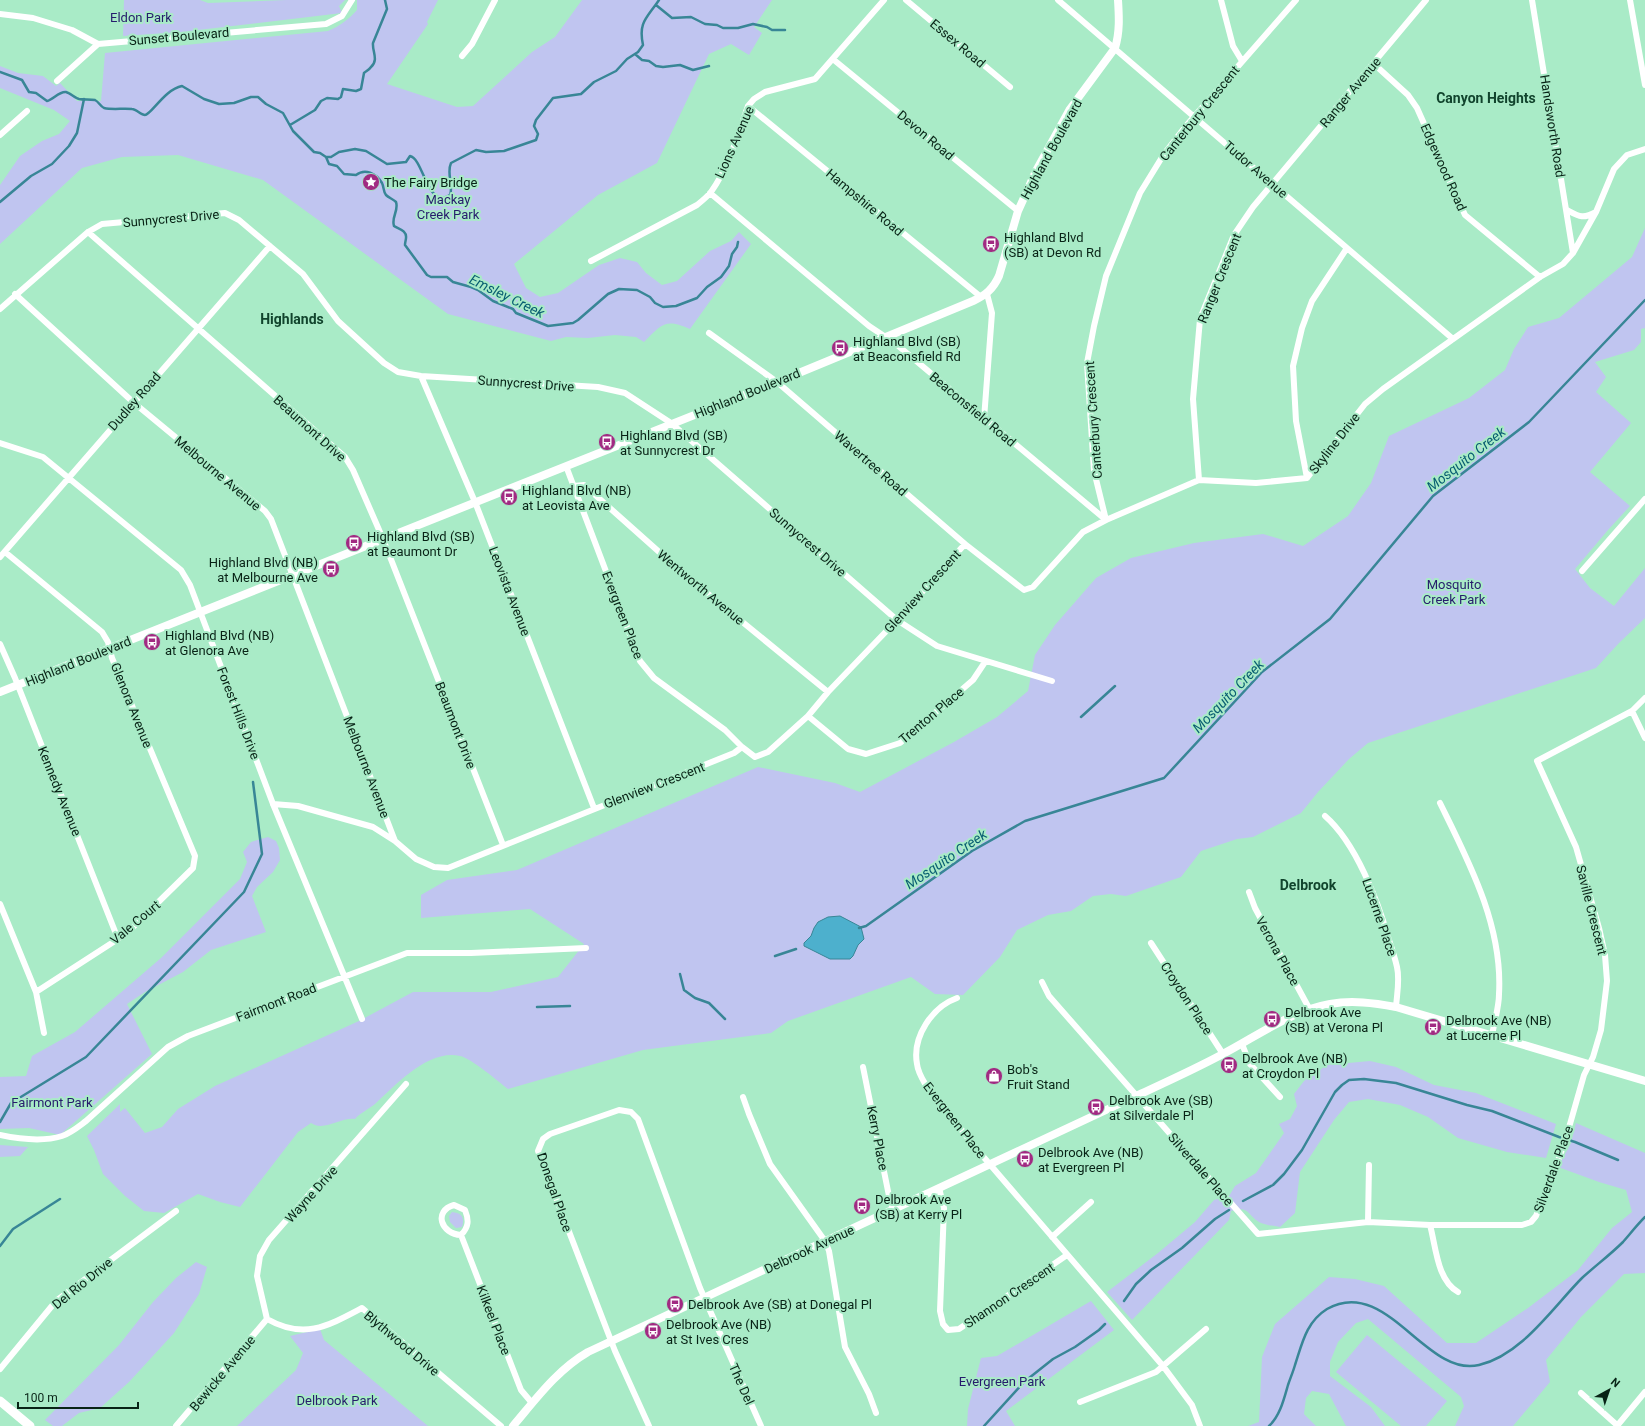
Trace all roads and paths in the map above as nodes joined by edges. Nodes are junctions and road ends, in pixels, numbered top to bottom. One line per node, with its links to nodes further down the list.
1 (352, 0): 13 (street, Sunset Boulevard)
2 (495, 0): 15 (street)
3 (884, 0): 16 (street, Lions Avenue)
4 (906, 0): 21 (street, Essex Road)
5 (1058, 0): 14 (street, Tudor Avenue)
6 (1118, 0): 14 (street, Highland Boulevard)
7 (1221, 0): 17 (street)
8 (1296, 0): 17 (street, Canterbury Crescent)
9 (1426, 0): 18 (street, Ranger Avenue)
10 (1532, 0): 29 (street, Handsworth Road)
11 (1630, 0): 20 (street)
12 (0, 14): 13 (street)
13 (98, 44): 19 (street)
14 (1115, 48): 24 (street, Tudor Avenue); 30 (street, Highland Boulevard)
15 (462, 56)
16 (834, 60): 22 (street, Lions Avenue); 30 (street, Devon Road)
17 (1242, 60): 24 (street, Canterbury Crescent)
18 (1374, 64): 27 (street, Ranger Avenue); 37 (street, Edgewood Road)
19 (57, 81)
20 (1645, 85)
21 (1010, 86)
22 (748, 106): 28 (street, Lions Avenue); 39 (street, Hampshire Road)
23 (27, 111): 25 (street)
24 (1195, 117): 27 (street, Tudor Avenue); 58 (street, Canterbury Crescent)
25 (0, 135)
26 (1645, 149): 31 (street, Skyline Drive)
27 (1273, 184): 34 (street, Tudor Avenue); 54 (street, Ranger Crescent)
28 (710, 193): 36 (street, Lions Avenue); 43 (street, Beaconsfield Road)
29 (1567, 210): 31 (street); 35 (street, Handsworth Road)
30 (1018, 211): 39 (street, Highland Boulevard)
31 (1596, 212): 35 (street, Skyline Drive)
32 (88, 232): 33 (street, Sunnycrest Drive); 38 (street, Sunnycrest Drive); 41 (street, Beaumont Drive)
33 (270, 246): 41 (street, Dudley Road); 45 (street, Sunnycrest Drive)
34 (1347, 248): 44 (street, Tudor Avenue); 53 (street)
35 (1573, 253): 37 (street, Skyline Drive)
36 (591, 262)
37 (1540, 277): 44 (street, Skyline Drive)
38 (16, 294): 40 (street, Sunnycrest Drive); 47 (street, Melbourne Avenue)
39 (984, 296): 43 (street, Highland Boulevard); 48 (street)
40 (0, 309)
41 (198, 329): 47 (street, Dudley Road); 59 (street, Beaumont Drive)
42 (709, 332): 46 (street, Wavertree Road)
43 (885, 337): 46 (street, Highland Boulevard); 48 (street, Beaconsfield Road)
44 (1453, 339): 53 (street, Skyline Drive)
45 (421, 376): 49 (street, Sunnycrest Drive); 57 (street, Leovista Avenue)
46 (776, 382): 49 (street, Highland Boulevard); 60 (street, Wavertree Road)
47 (133, 402): 52 (street, Dudley Road); 64 (street, Melbourne Avenue)
48 (984, 419): 58 (street, Beaconsfield Road)
49 (671, 423): 51 (street, Highland Boulevard); 67 (street, Sunnycrest Drive)
50 (0, 443): 52 (street, Forest Hills Drive)
51 (566, 466): 55 (street, Evergreen Place); 57 (street, Highland Boulevard)
52 (68, 478): 61 (street, Dudley Road); 66 (street, Forest Hills Drive)
53 (1307, 478): 54 (street, Skyline Drive)
54 (1199, 480): 58 (street, Skyline Drive)
55 (574, 486): 74 (street, Wentworth Avenue); 79 (street, Evergreen Place)
56 (1645, 499): 63 (street)
57 (475, 502): 59 (street, Highland Boulevard); 82 (street, Leovista Avenue)
58 (1106, 520): 65 (street, Skyline Drive)
59 (382, 539): 64 (street, Highland Boulevard); 86 (street, Beaumont Drive)
60 (965, 544): 65 (street, Wavertree Road); 67 (street, Glenview Crescent)
61 (5, 552): 62 (street, Dudley Road); 69 (street, Glenora Avenue)
62 (0, 557)
63 (1582, 571)
64 (292, 574): 66 (street, Highland Boulevard); 85 (street, Melbourne Avenue)
65 (1033, 587)
66 (201, 612): 69 (street, Highland Boulevard); 81 (street, Forest Hills Drive)
67 (897, 620): 70 (street, Sunnycrest Drive); 74 (street, Glenview Crescent)
68 (0, 644): 72 (street, Kennedy Avenue)
69 (110, 648): 72 (street, Highland Boulevard); 84 (street, Glenora Avenue)
70 (985, 662): 71 (street, Sunnycrest Drive); 77 (street, Trenton Place)
71 (1052, 681)
72 (18, 685): 73 (street, Highland Boulevard); 89 (street, Kennedy Avenue)
73 (0, 692)
74 (828, 692): 77 (street, Glenview Crescent)
75 (1645, 698): 76 (street)
76 (1632, 711): 78 (street); 103 (street, Saville Crescent)
77 (808, 716): 79 (street, Glenview Crescent)
78 (1645, 738)
79 (742, 747): 82 (street, Glenview Crescent)
80 (1440, 803): 100 (street)
81 (273, 804): 85 (street, Glenview Crescent); 92 (street, Forest Hills Drive)
82 (594, 808): 86 (street, Glenview Crescent)
83 (1325, 816): 96 (street, Lucerne Place)
84 (182, 829): 89 (street, Vale Court)
85 (395, 841): 86 (street, Glenview Crescent)
86 (503, 845)
87 (1249, 892): 97 (street, Verona Place)
88 (0, 904): 94 (street)
89 (118, 939): 94 (street, Vale Court)
90 (1151, 943): 102 (street, Croydon Place)
91 (586, 948): 92 (street, Fairmont Road)
92 (344, 976): 98 (street, Forest Hills Drive); 110 (street, Fairmont Road)
93 (1042, 982): 107 (street, Silverdale Place)
94 (36, 992): 99 (street)
95 (957, 998): 111 (street, Evergreen Place)
96 (1396, 1007): 97 (street, Delbrook Avenue); 100 (street, Delbrook Avenue)
97 (1310, 1010): 101 (street, Delbrook Avenue)
98 (362, 1019)
99 (44, 1033)
100 (1492, 1036): 103 (street, Delbrook Avenue)
101 (1242, 1044): 102 (street, Delbrook Avenue); 109 (street)
102 (1223, 1054): 107 (street, Delbrook Avenue)
103 (1589, 1065): 105 (street, Delbrook Avenue); 118 (street, Silverdale Place)
104 (863, 1067): 115 (street, Kerry Place)
105 (1645, 1081)
106 (406, 1084): 125 (street, Wayne Drive)
107 (1136, 1096): 111 (street, Delbrook Avenue); 117 (street, Silverdale Place)
108 (743, 1097): 121 (street)
109 (1280, 1097)
110 (2, 1136)
111 (990, 1164): 113 (street, Delbrook Avenue); 120 (street, Evergreen Place)
112 (1369, 1165): 117 (street)
113 (939, 1188): 115 (street, Delbrook Avenue); 122 (street, Shannon Crescent)
114 (1091, 1202): 120 (street)
115 (893, 1209): 121 (street, Delbrook Avenue)
116 (176, 1211): 129 (street, Del Rio Drive)
117 (1368, 1222): 118 (street, Silverdale Place)
118 (1430, 1225): 123 (street)
119 (461, 1235): 119 (street); 134 (street, Kilkeel Place)
120 (1052, 1237): 122 (street, Evergreen Place)
121 (825, 1241): 124 (street, Delbrook Avenue); 135 (street)
122 (1067, 1255): 128 (street, Evergreen Place)
123 (1458, 1292)
124 (704, 1298): 127 (street, Delbrook Avenue); 127 (street, Donegal Place); 141 (street, The Del)
125 (267, 1319): 137 (street, Bewicke Avenue); 138 (street, Blythwood Drive)
126 (1206, 1328): 128 (street)
127 (611, 1340): 134 (street, Delbrook Avenue); 140 (street)
128 (1163, 1366): 133 (street); 142 (street, Evergreen Place)
129 (0, 1369)
130 (1645, 1392): 143 (street)
131 (1581, 1394): 143 (street)
132 (0, 1401): 136 (main road)
133 (1080, 1402)
134 (532, 1403): 139 (street, Delbrook Avenue)
135 (876, 1413)
136 (30, 1426)
137 (176, 1426)
138 (500, 1426)
139 (513, 1426)
140 (649, 1426)
141 (761, 1426)
142 (1200, 1426)
143 (1618, 1426)

